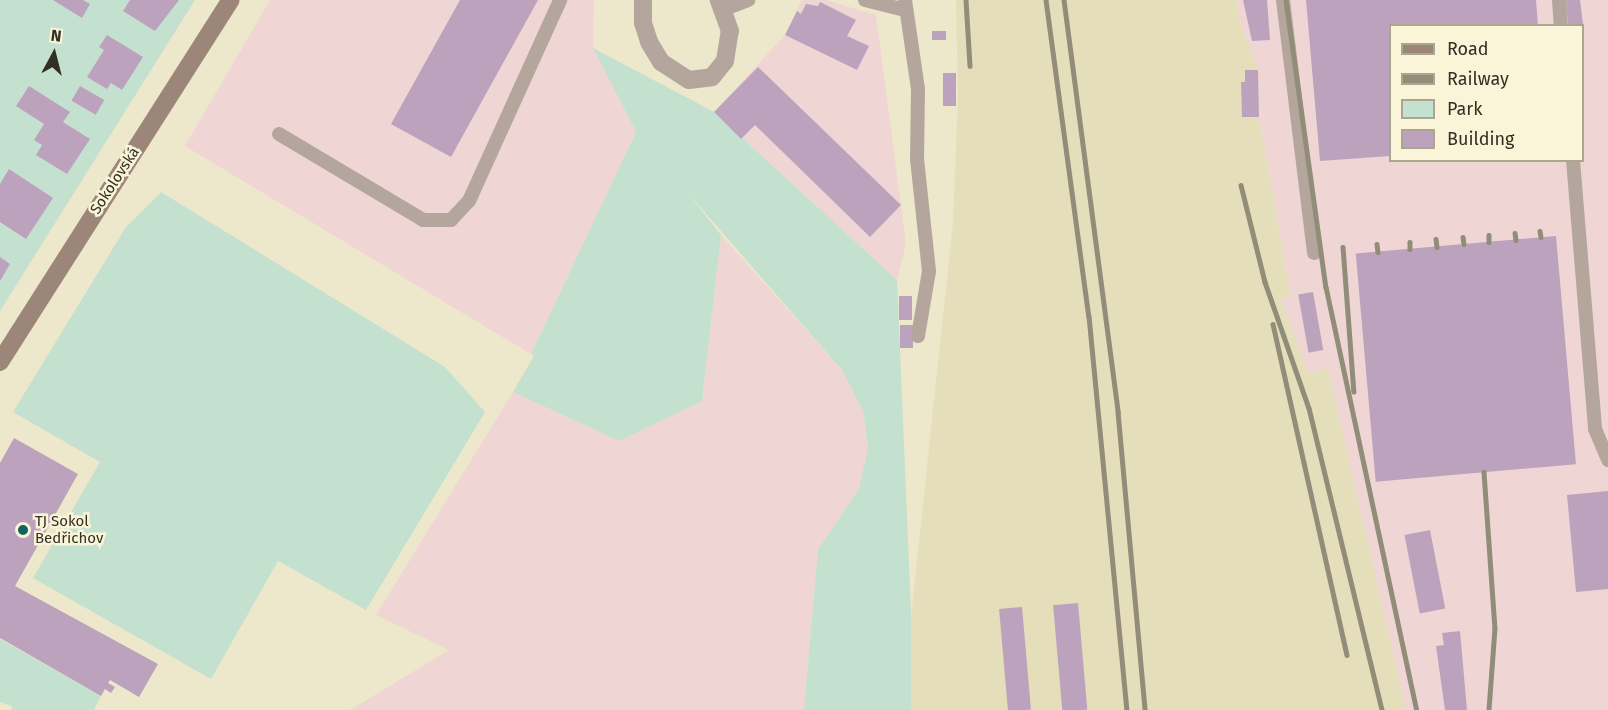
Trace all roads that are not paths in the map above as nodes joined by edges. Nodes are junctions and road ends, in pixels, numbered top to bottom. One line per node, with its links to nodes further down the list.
1 (231, 0): 15 (street, Sokolovská)
2 (560, 0): 11 (lane)
3 (643, 0): 8 (street)
4 (748, 0): 8 (lane)
5 (865, 0): 9 (lane)
6 (1283, 0): 13 (lane)
7 (1559, 0): 10 (lane)
8 (722, 5)
9 (905, 5): 14 (lane)
10 (1561, 24)
11 (279, 134)
12 (1573, 162): 16 (lane)
13 (1314, 253)
14 (918, 336)
15 (1, 356)
16 (1608, 460)

